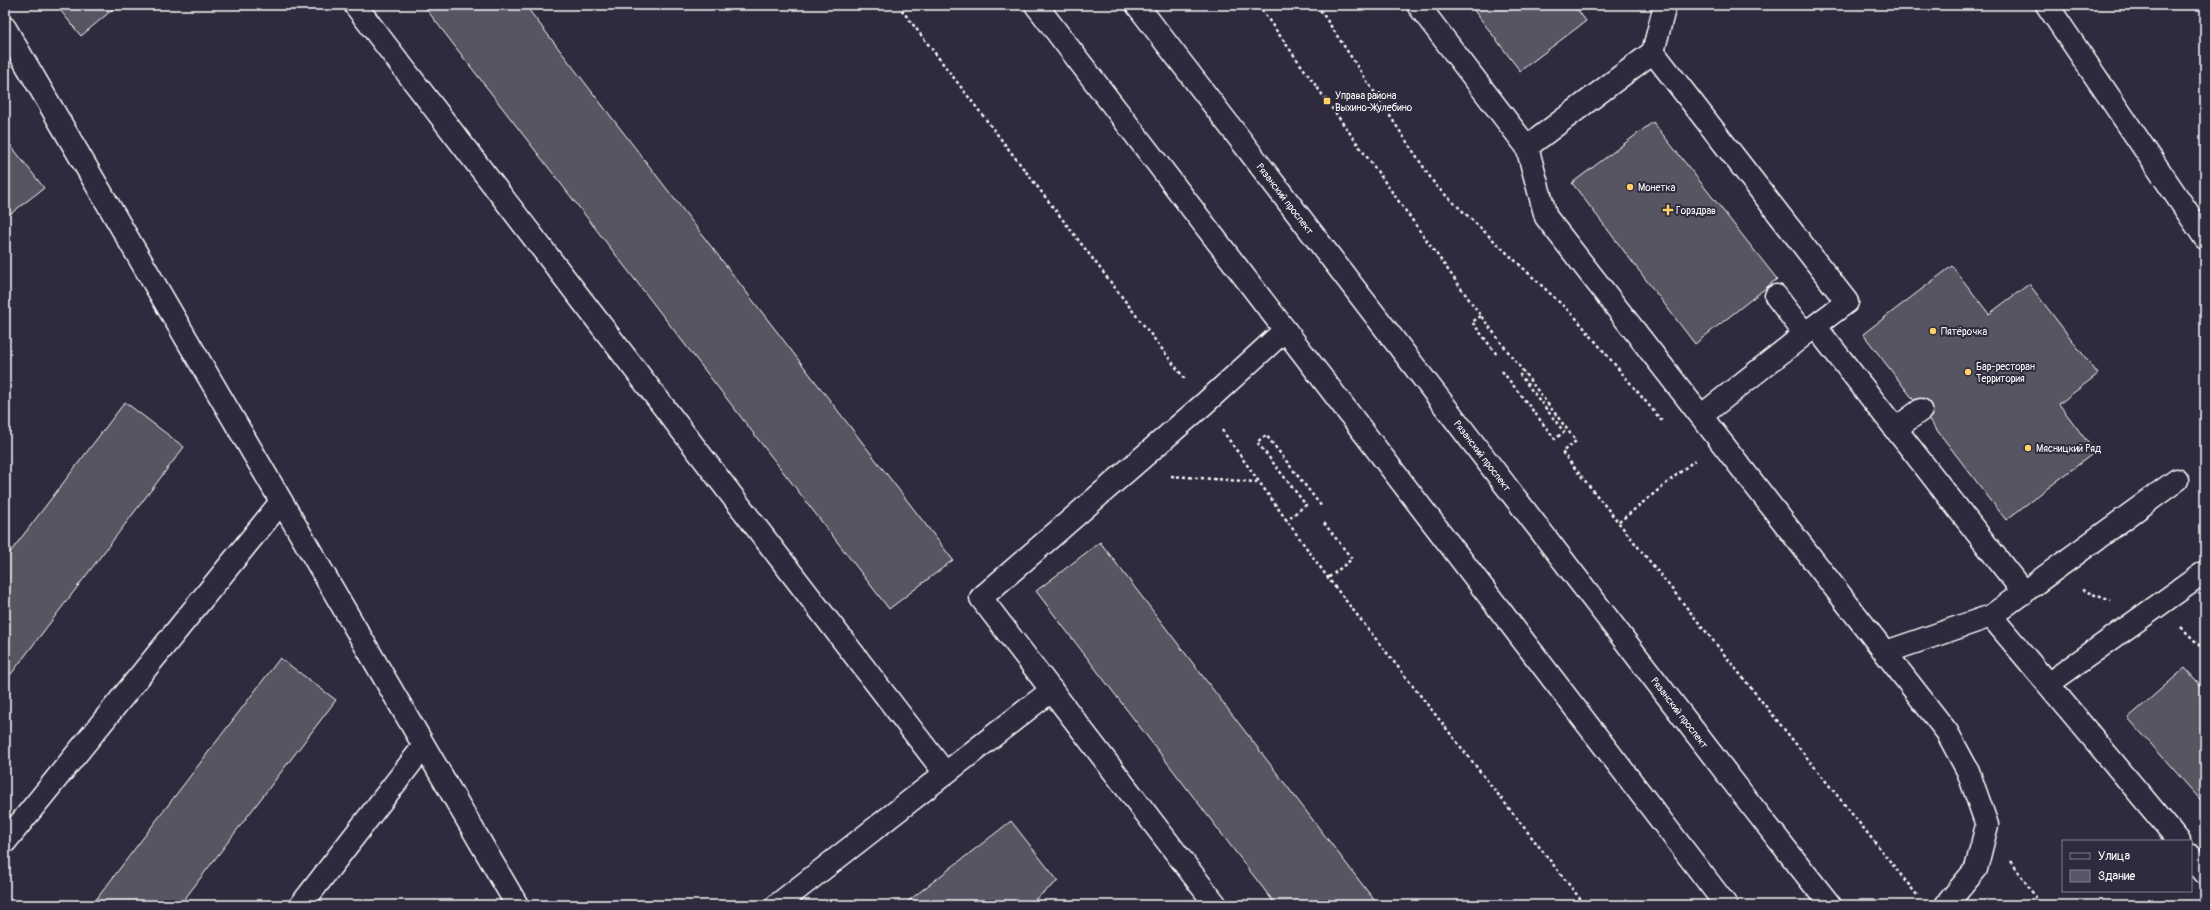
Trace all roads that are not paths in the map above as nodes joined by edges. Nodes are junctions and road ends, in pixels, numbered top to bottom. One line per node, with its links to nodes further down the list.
1 (355, 5): 26 (main road)
2 (1036, 5): 12 (main road)
3 (1137, 5): 36 (main road, Рязанский проспект)
4 (1418, 5): 9 (main road)
5 (1664, 5): 8 (main road)
6 (2046, 5): 10 (main road)
7 (5, 28): 18 (main road)
8 (1653, 52): 9 (main road); 13 (main road)
9 (1527, 147): 15 (main road)
10 (2205, 238)
11 (1776, 296): 13 (main road)
12 (1285, 330): 24 (main road); 35 (main road)
13 (1810, 330): 15 (main road); 16 (main road)
14 (1921, 410): 16 (main road)
15 (1700, 416): 22 (main road)
16 (1895, 428): 20 (main road)
17 (2176, 480): 20 (main road)
18 (281, 502): 25 (main road); 28 (main road)
19 (2205, 572): 23 (main road)
20 (2024, 592): 21 (main road)
21 (1991, 616): 22 (main road); 23 (main road)
22 (1886, 652): 37 (main road)
23 (2048, 684): 27 (main road)
24 (1052, 690): 26 (main road); 34 (main road)
25 (424, 746): 31 (main road); 32 (main road)
26 (945, 773): 33 (main road)
27 (2177, 840)
28 (5, 842)
29 (2192, 857): 30 (main road)
30 (2205, 873)
31 (301, 905)
32 (517, 905)
33 (777, 905)
34 (1216, 905)
35 (1726, 905)
36 (1830, 905)
37 (1946, 905)

